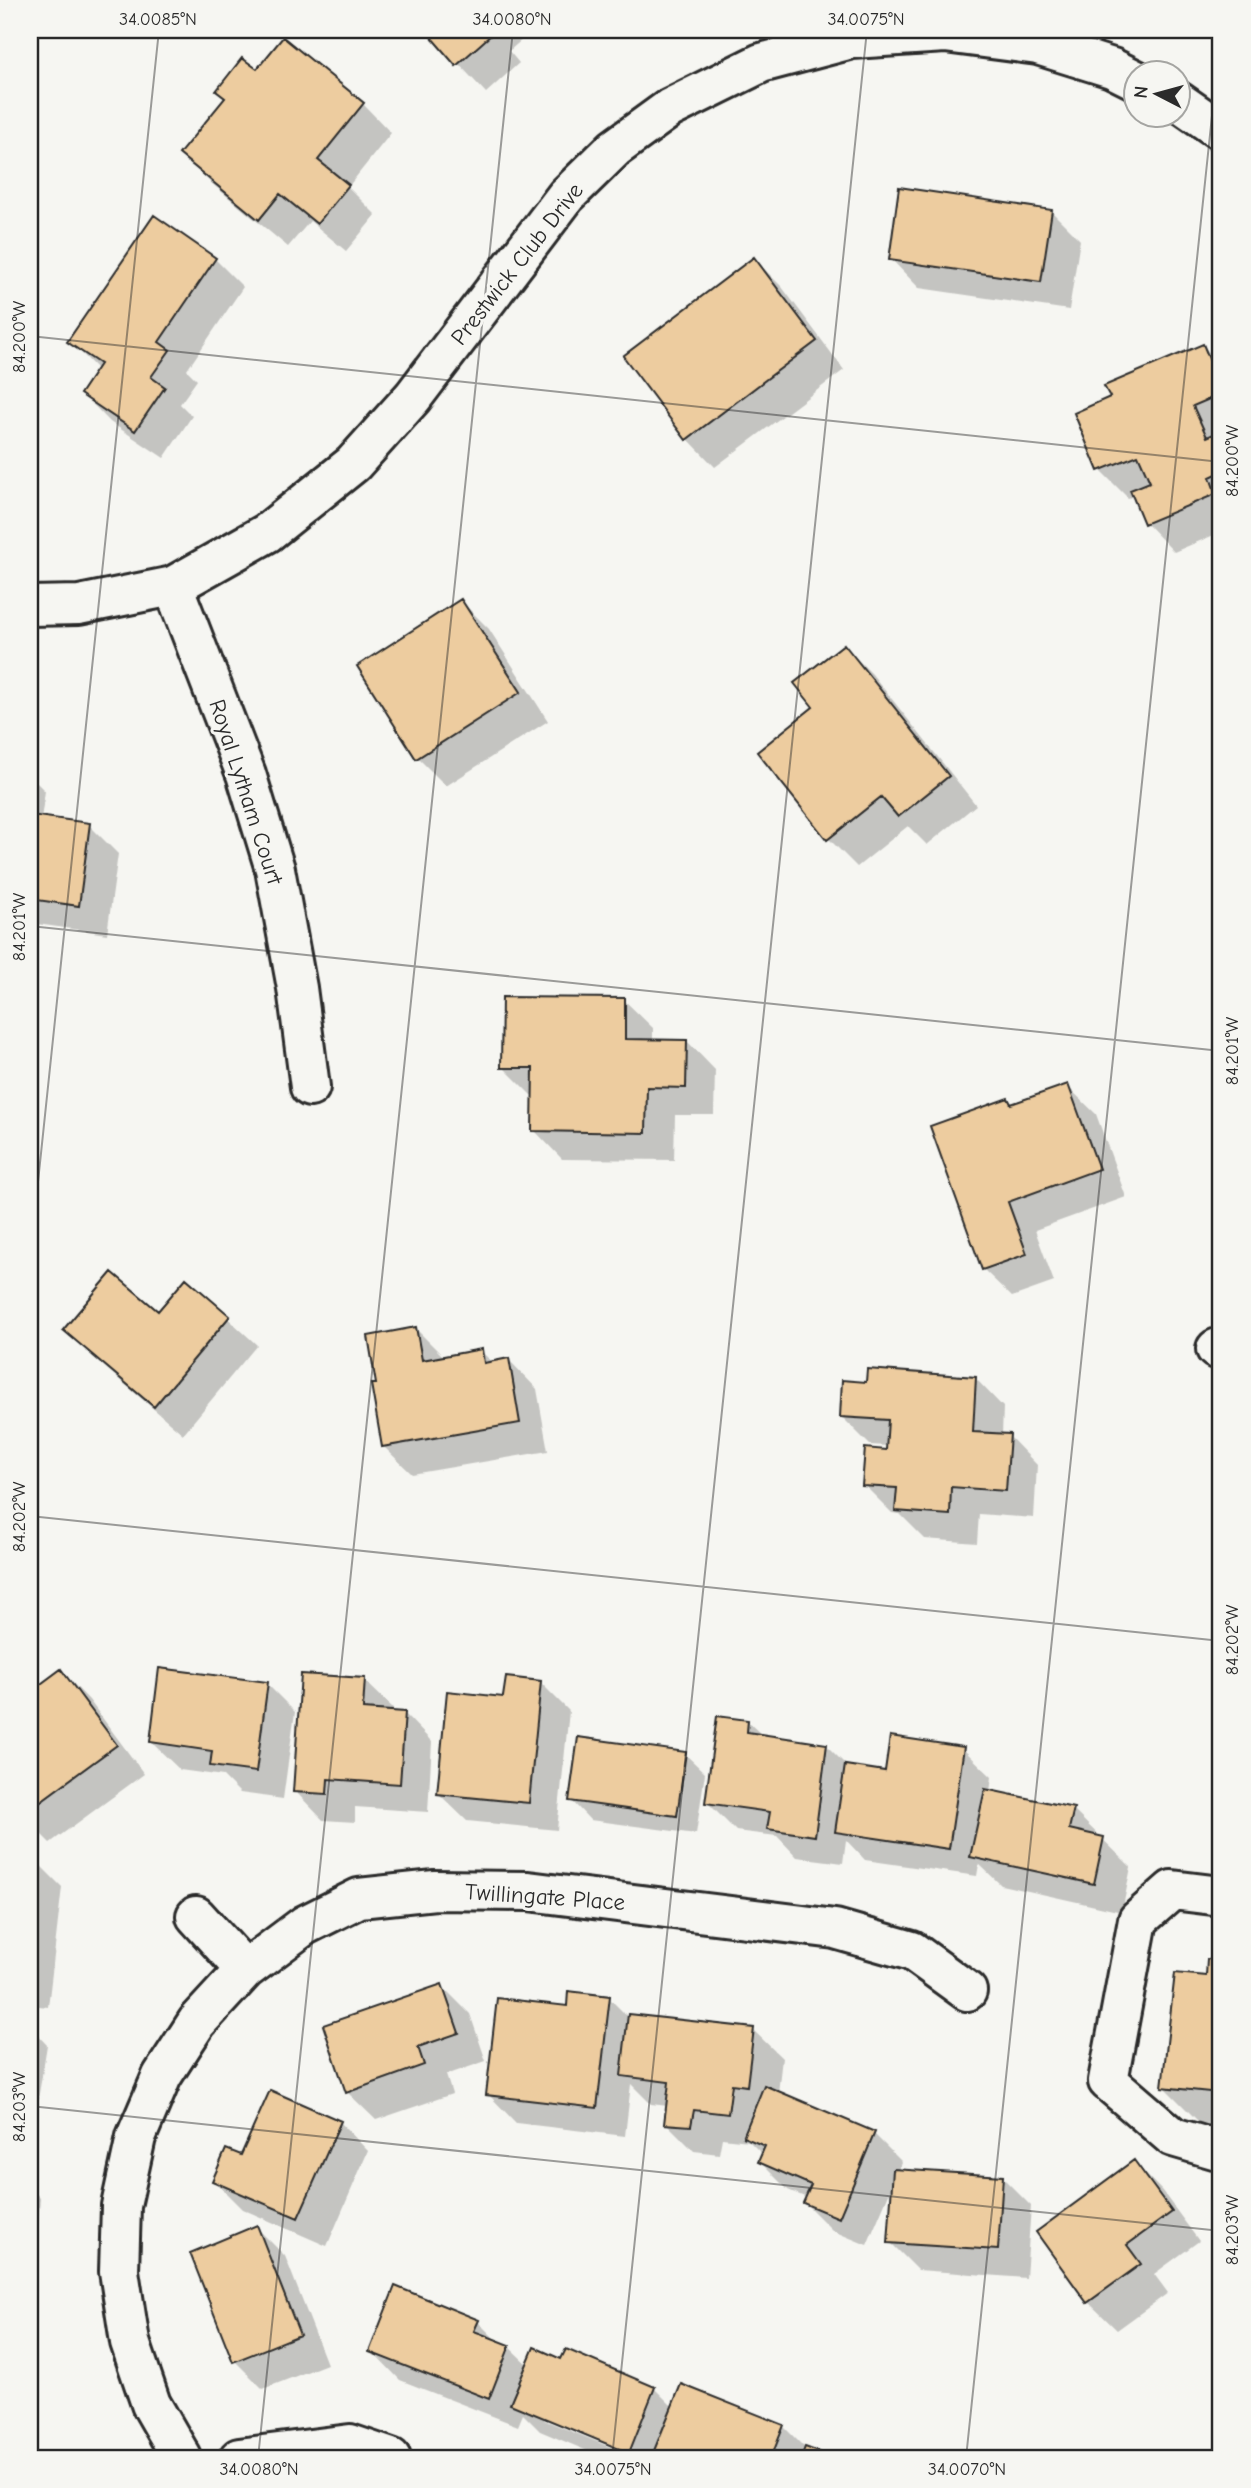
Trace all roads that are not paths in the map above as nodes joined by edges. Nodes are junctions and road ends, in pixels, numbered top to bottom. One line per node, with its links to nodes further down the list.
1 (1122, 73): 4 (street, Prestwick Club Drive)
2 (1192, 111): 3 (street)
3 (1221, 131)
4 (173, 586): 5 (street, Prestwick Club Drive); 6 (street, Royal Lytham Court)
5 (30, 606)
6 (310, 1087)
7 (1221, 1896): 11 (street)
8 (197, 1916): 9 (street)
9 (245, 1970): 10 (street, Twillingate Place); 12 (street, Twillingate Place)
10 (967, 1991)
11 (1221, 2151)
12 (182, 2458)
13 (239, 2458): 14 (street)
14 (391, 2458)

